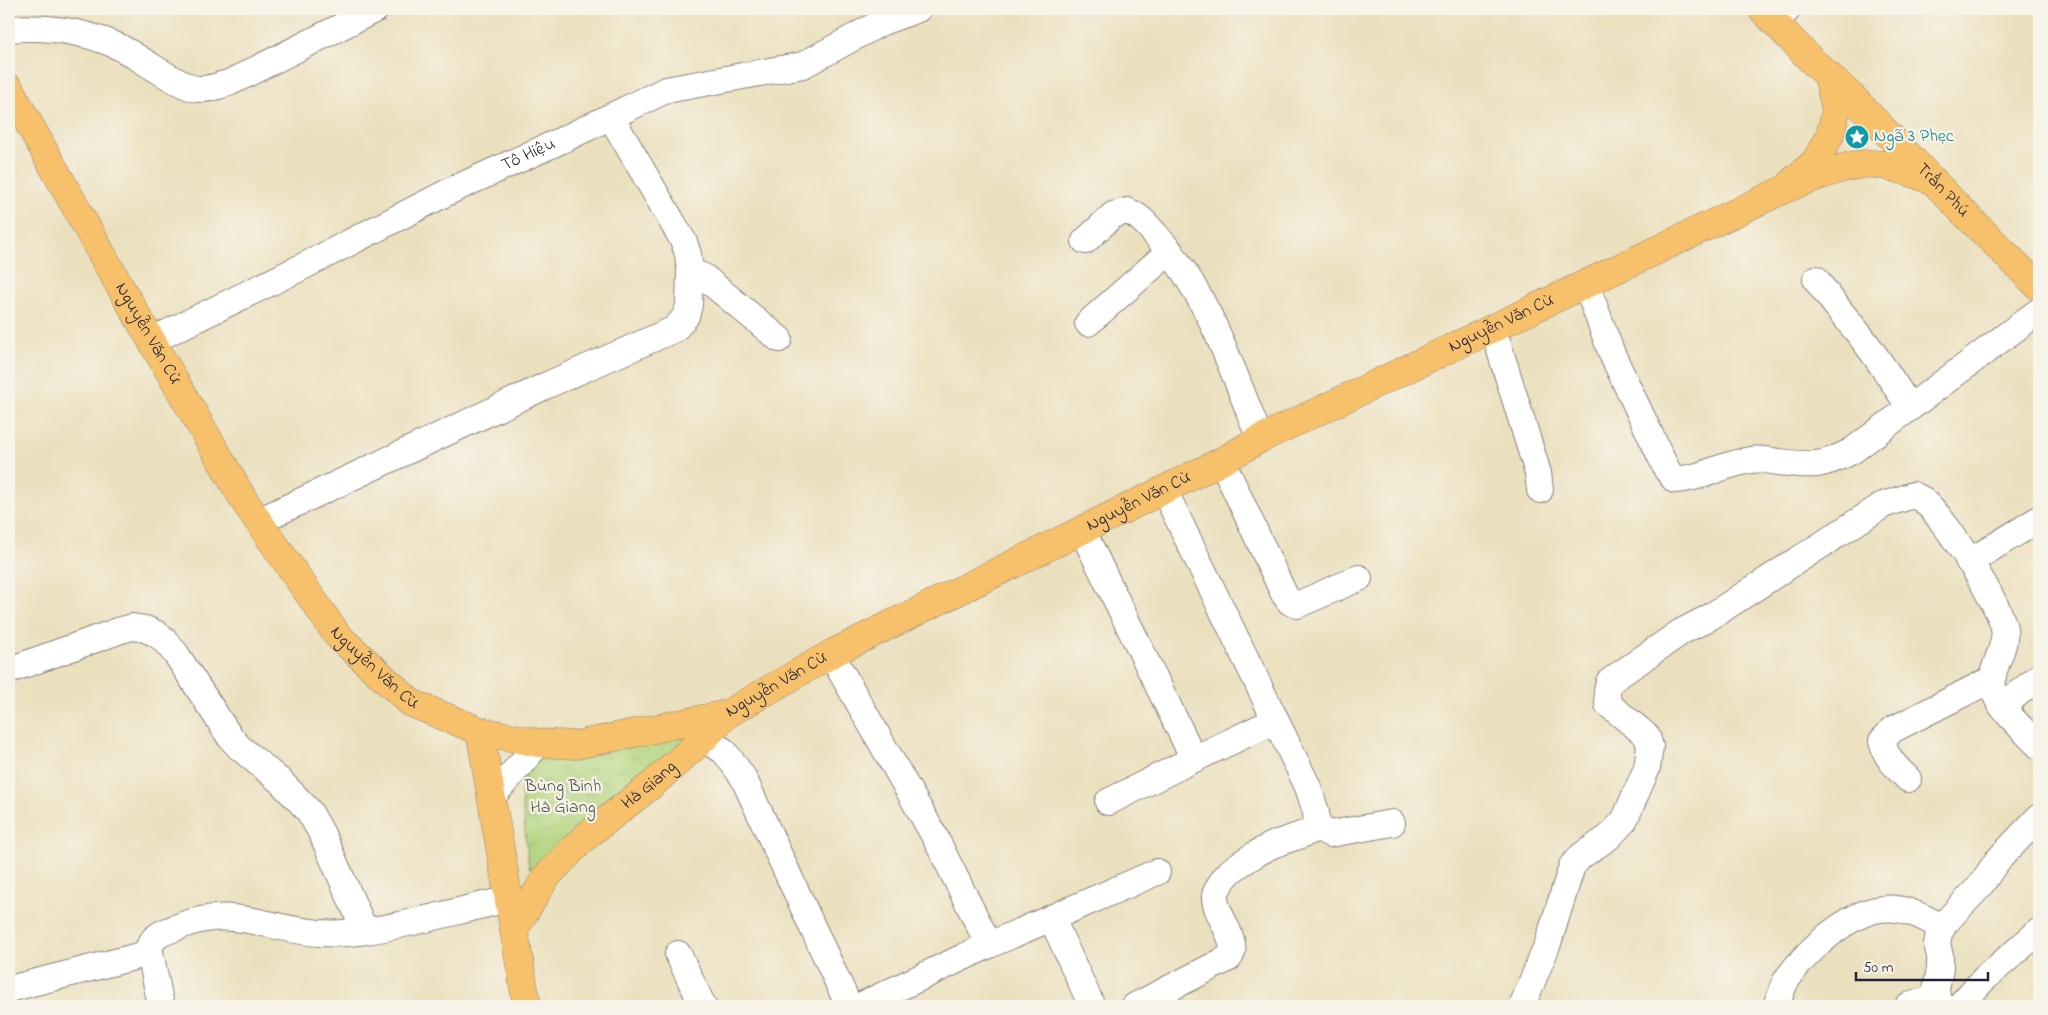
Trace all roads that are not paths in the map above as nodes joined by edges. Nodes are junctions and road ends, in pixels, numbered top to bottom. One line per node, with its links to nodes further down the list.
1 (376, 9): 4 (street)
2 (918, 9): 7 (street, Tô Hiệu)
3 (1775, 13): 5 (highway, Trần Phú)
4 (9, 28)
5 (1828, 75): 8 (highway, Trần Phú); 9 (highway, Nguyễn Văn Cừ)
6 (9, 88): 20 (highway, Nguyễn Văn Cừ)
7 (611, 117): 12 (street); 20 (street, Tô Hiệu)
8 (1934, 180): 9 (highway, Nguyễn Văn Cừ); 15 (highway, Trần Phú)
9 (1785, 189): 14 (highway, Nguyễn Văn Cừ)
10 (1085, 241): 11 (street)
11 (1170, 251): 17 (street); 22 (street)
12 (690, 271): 19 (street); 27 (street)
13 (1816, 278): 21 (street)
14 (1586, 284): 18 (highway, Nguyễn Văn Cừ); 21 (street)
15 (2039, 287)
16 (2039, 312): 21 (street)
17 (1088, 323)
18 (1493, 328): 22 (highway, Nguyễn Văn Cừ); 25 (street)
19 (779, 339)
20 (152, 341): 27 (highway, Nguyễn Văn Cừ)
21 (1910, 408)
22 (1260, 439): 23 (highway, Nguyễn Văn Cừ)
23 (1222, 461): 24 (highway, Nguyễn Văn Cừ); 30 (street)
24 (1164, 490): 28 (highway, Nguyễn Văn Cừ); 37 (street)
25 (1540, 490)
26 (2039, 519): 29 (street)
27 (258, 522): 38 (highway, Nguyễn Văn Cừ)
28 (1082, 530): 31 (highway, Nguyễn Văn Cừ); 42 (street)
29 (1969, 562): 34 (street); 69 (street)
30 (1359, 578)
31 (831, 654): 36 (highway, Nguyễn Văn Cừ); 56 (street)
32 (15, 668): 54 (street)
33 (2039, 678): 35 (street)
34 (1992, 679): 35 (street); 43 (street)
35 (2002, 706): 41 (street)
36 (727, 714): 39 (highway, Hà Giang); 40 (highway, Nguyễn Văn Cừ)
37 (1276, 720): 42 (street); 48 (street)
38 (480, 731): 40 (highway, Nguyễn Văn Cừ); 44 (highway)
39 (703, 739): 52 (highway, Hà Giang); 65 (street)
40 (539, 743): 44 (street)
41 (2039, 746)
42 (1194, 759): 45 (street)
43 (1908, 779)
44 (492, 796): 50 (highway)
45 (1108, 802)
46 (2039, 816): 53 (street)
47 (1392, 823): 48 (street)
48 (1317, 827): 68 (street)
49 (1157, 872): 51 (street)
50 (510, 899): 52 (highway); 54 (street)
51 (1052, 919): 56 (street); 67 (street)
52 (515, 928): 63 (highway)
53 (1942, 928): 60 (street); 61 (street)
54 (365, 931): 57 (street)
55 (2039, 931): 61 (street)
56 (989, 945): 66 (street)
57 (150, 952): 59 (street); 62 (street)
58 (678, 954): 64 (street)
59 (9, 988)
60 (1778, 1000)
61 (1945, 1003): 70 (street)
62 (161, 1006)
63 (527, 1006)
64 (703, 1006)
65 (849, 1006)
66 (860, 1006)
67 (1092, 1006)
68 (1135, 1006)
69 (1522, 1006)
70 (1908, 1006)

